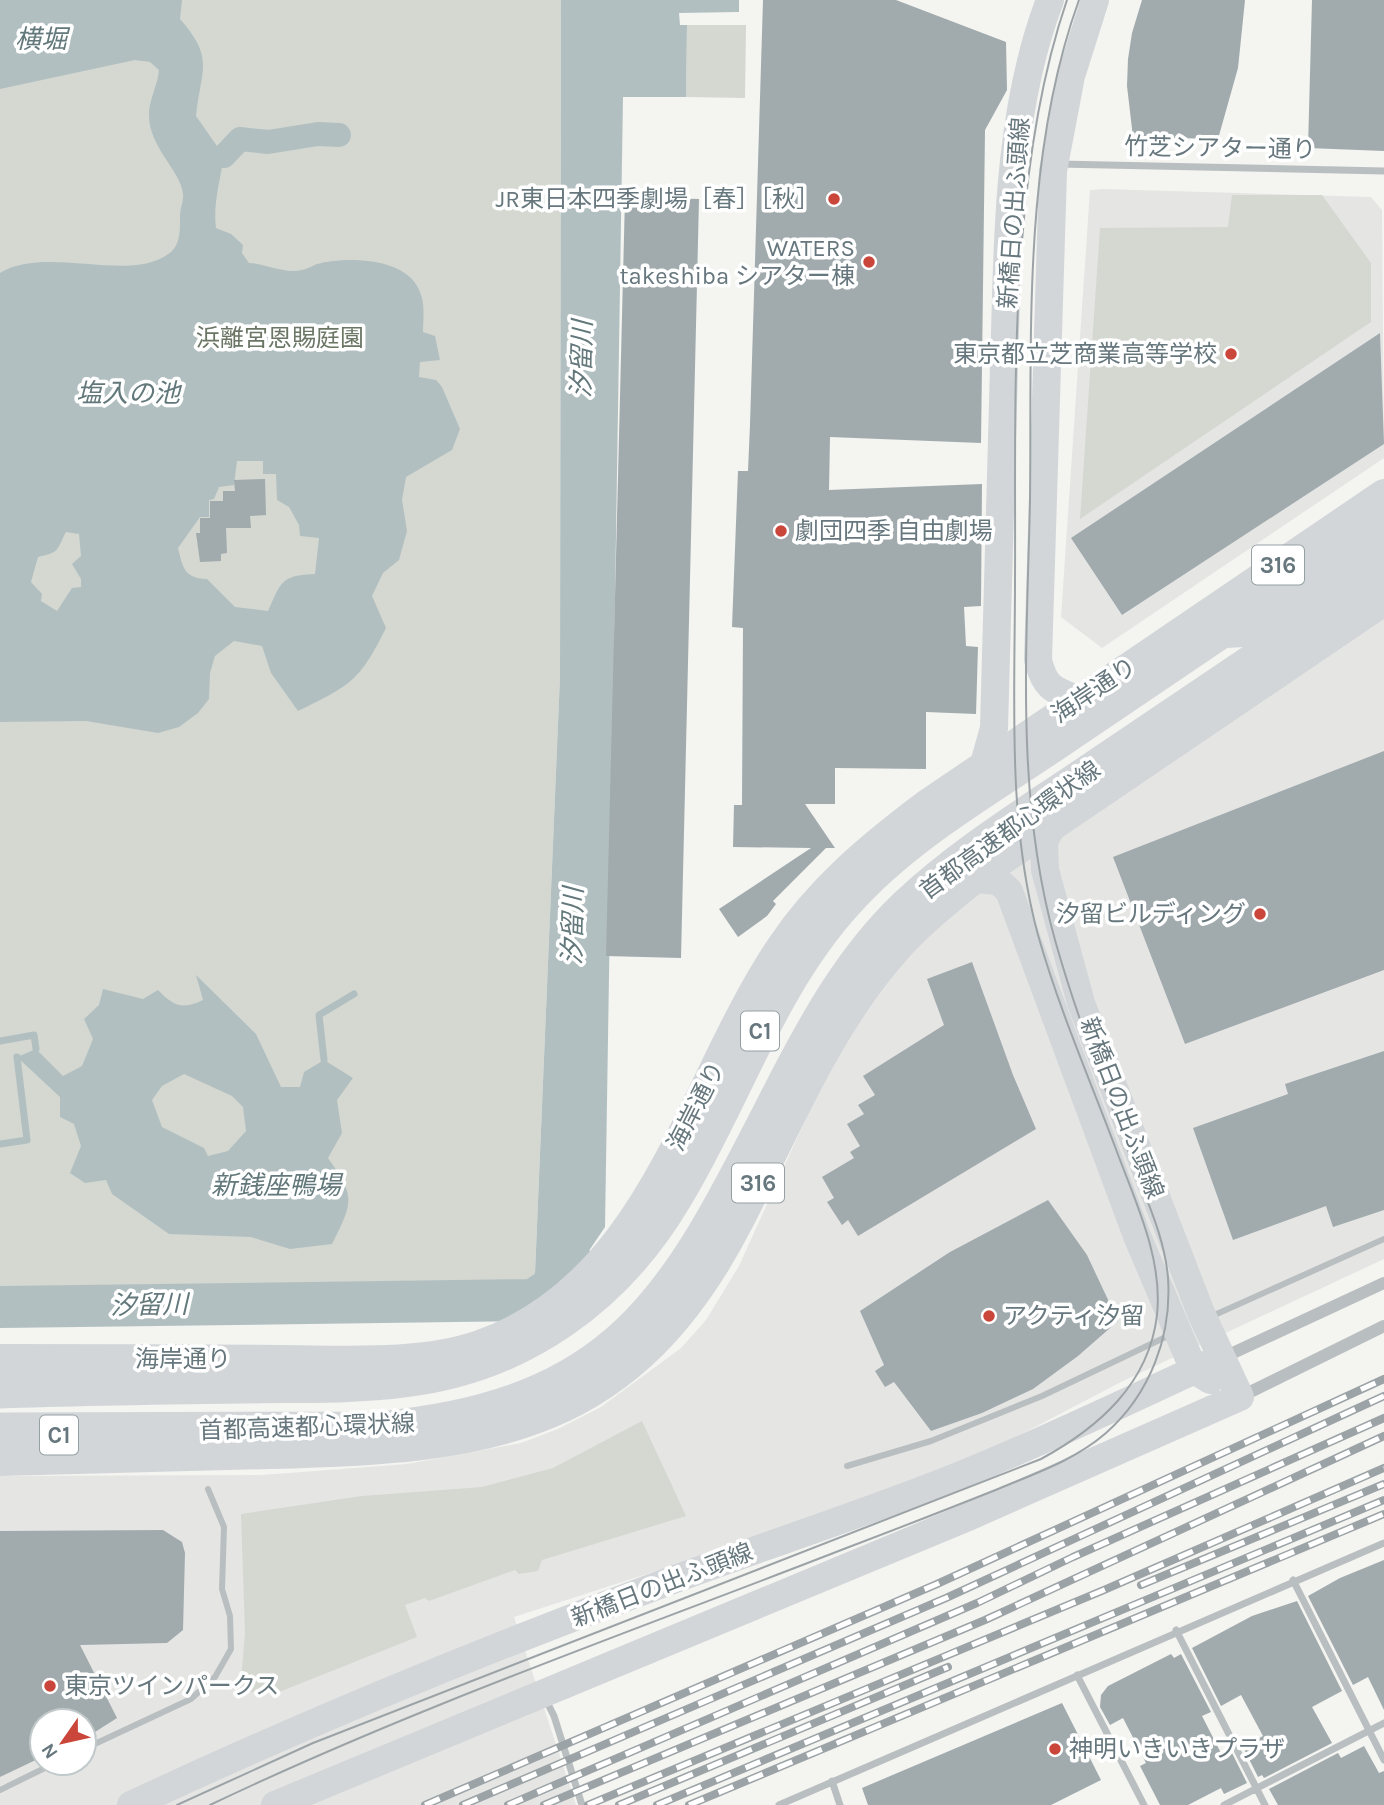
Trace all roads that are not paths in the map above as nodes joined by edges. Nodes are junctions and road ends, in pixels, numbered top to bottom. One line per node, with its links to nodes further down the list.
1 (1050, 0): 12 (main road, 新橋日の出ふ頭線)
2 (1095, 0): 3 (main road, 新橋日の出ふ頭線)
3 (1055, 164): 4 (street, 竹芝シアター通り); 11 (main road, 新橋日の出ふ頭線)
4 (1384, 171)
5 (1384, 494): 10 (main road, 海岸通り / 316)
6 (1384, 521): 24 (highway, 首都高速都心環状線 / C1)
7 (1384, 544): 10 (main road, 316)
8 (1384, 573): 28 (highway, 首都高速都心環状線 / C1)
9 (1384, 601): 13 (main road, 316)
10 (1172, 637): 11 (main road, 海岸通り / 316)
11 (1079, 700): 12 (main road, 海岸通り / 316)
12 (985, 764): 21 (main road, 海岸通り / 316)
13 (1053, 824): 14 (main road, 316); 20 (main road, 新橋日の出ふ頭線)
14 (974, 878): 22 (main road, 新橋日の出ふ頭線); 30 (main road, 316)
15 (1384, 1239): 17 (street)
16 (1384, 1283): 20 (street)
17 (1195, 1324)
18 (1384, 1326): 26 (street)
19 (1184, 1329): 31 (street)
20 (1221, 1358): 22 (main road, 新橋日の出ふ頭線); 26 (main road)
21 (0, 1359)
22 (1194, 1370): 26 (main road); 46 (main road, 新橋日の出ふ頭線)
23 (0, 1383): 24 (highway, C1)
24 (116, 1387): 25 (highway, 首都高速都心環状線 / C1)
25 (0, 1391)
26 (1240, 1397): 37 (main road)
27 (0, 1430): 28 (highway, 首都高速都心環状線 / C1)
28 (118, 1431): 29 (highway, C1)
29 (0, 1439)
30 (0, 1461)
31 (847, 1466)
32 (208, 1489): 40 (street)
33 (1384, 1543): 34 (street)
34 (1293, 1580): 35 (street); 39 (street)
35 (1177, 1630): 36 (street); 44 (street)
36 (1077, 1675): 43 (street); 51 (street)
37 (543, 1695): 47 (main road); 48 (street)
38 (1384, 1723): 39 (street)
39 (1369, 1730): 41 (street); 44 (street)
40 (98, 1742)
41 (1384, 1760)
42 (28, 1776): 45 (street)
43 (832, 1781): 49 (street); 50 (street)
44 (1257, 1788): 52 (street); 53 (street)
45 (0, 1790)
46 (131, 1805)
47 (275, 1805)
48 (582, 1805)
49 (779, 1805)
50 (840, 1805)
51 (1144, 1805)
52 (1224, 1805)
53 (1265, 1805)

